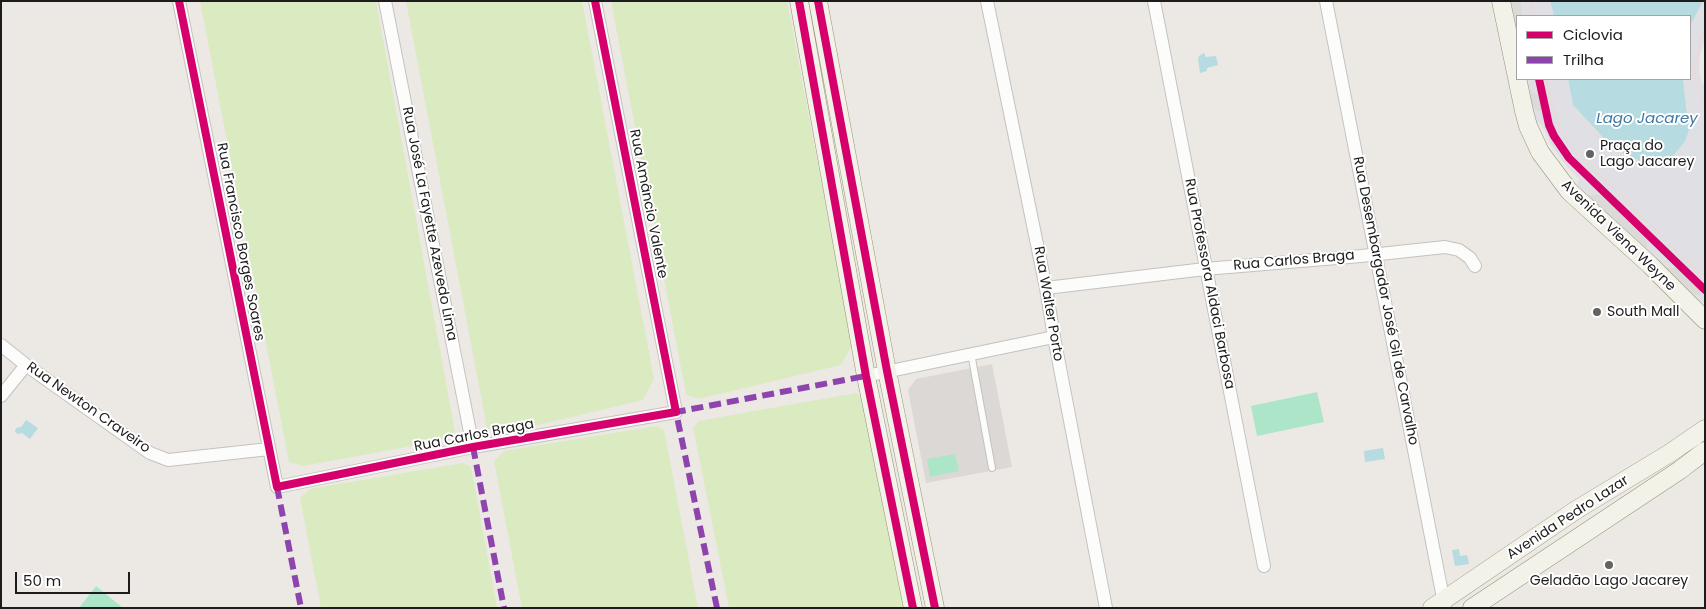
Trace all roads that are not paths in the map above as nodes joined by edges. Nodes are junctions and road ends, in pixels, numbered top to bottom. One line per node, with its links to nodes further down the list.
1 (179, 1): 27 (street, Rua Francisco Borges Soares)
2 (385, 1): 26 (street, Rua José La Fayette Azevedo Lima)
3 (595, 1): 24 (street, Rua Amâncio Valente)
4 (799, 1): 22 (main road)
5 (818, 1): 21 (main road)
6 (987, 1): 15 (street, Rua Walter Porto)
7 (1154, 1): 14 (street, Rua Professora Aldaci Barbosa)
8 (1326, 1): 12 (street, Rua Desembargador José Gil de Carvalho)
9 (1501, 1): 10 (main road, Avenida Viena Weyne)
10 (1516, 73)
11 (1518, 80): 16 (main road, Avenida Viena Weyne)
12 (1376, 254): 13 (street, Rua Carlos Braga); 14 (street, Rua Carlos Braga); 36 (street, Rua Desembargador José Gil de Carvalho)
13 (1476, 266)
14 (1206, 269): 15 (street, Rua Carlos Braga); 35 (street, Rua Professora Aldaci Barbosa)
15 (1046, 288): 17 (street, Rua Walter Porto)
16 (1705, 320)
17 (1054, 337): 19 (street); 39 (street, Rua Walter Porto)
18 (1, 345): 20 (street, Rua Newton Craveiro)
19 (971, 354): 21 (street); 29 (lane)
20 (26, 365): 23 (street); 27 (street, Rua Newton Craveiro)
21 (887, 371): 22 (street); 32 (main road)
22 (866, 376): 33 (main road)
23 (1, 396)
24 (676, 412): 26 (street, Rua Carlos Braga)
25 (1705, 429): 31 (main road, Avenida Pedro Lazar)
26 (473, 447): 30 (street, Rua Carlos Braga)
27 (269, 450): 30 (street, Rua Francisco Borges Soares)
28 (1705, 451): 34 (main road, Avenida Pedro Lazar)
29 (992, 468)
30 (277, 487)
31 (1576, 510): 34 (main road); 36 (main road, Avenida Pedro Lazar)
32 (916, 512): 33 (main road); 38 (main road)
33 (895, 517): 37 (main road)
34 (1589, 530): 40 (main road, Avenida Pedro Lazar)
35 (1264, 566)
36 (1440, 605)
37 (913, 608)
38 (936, 608)
39 (1106, 608)
40 (1472, 608)

